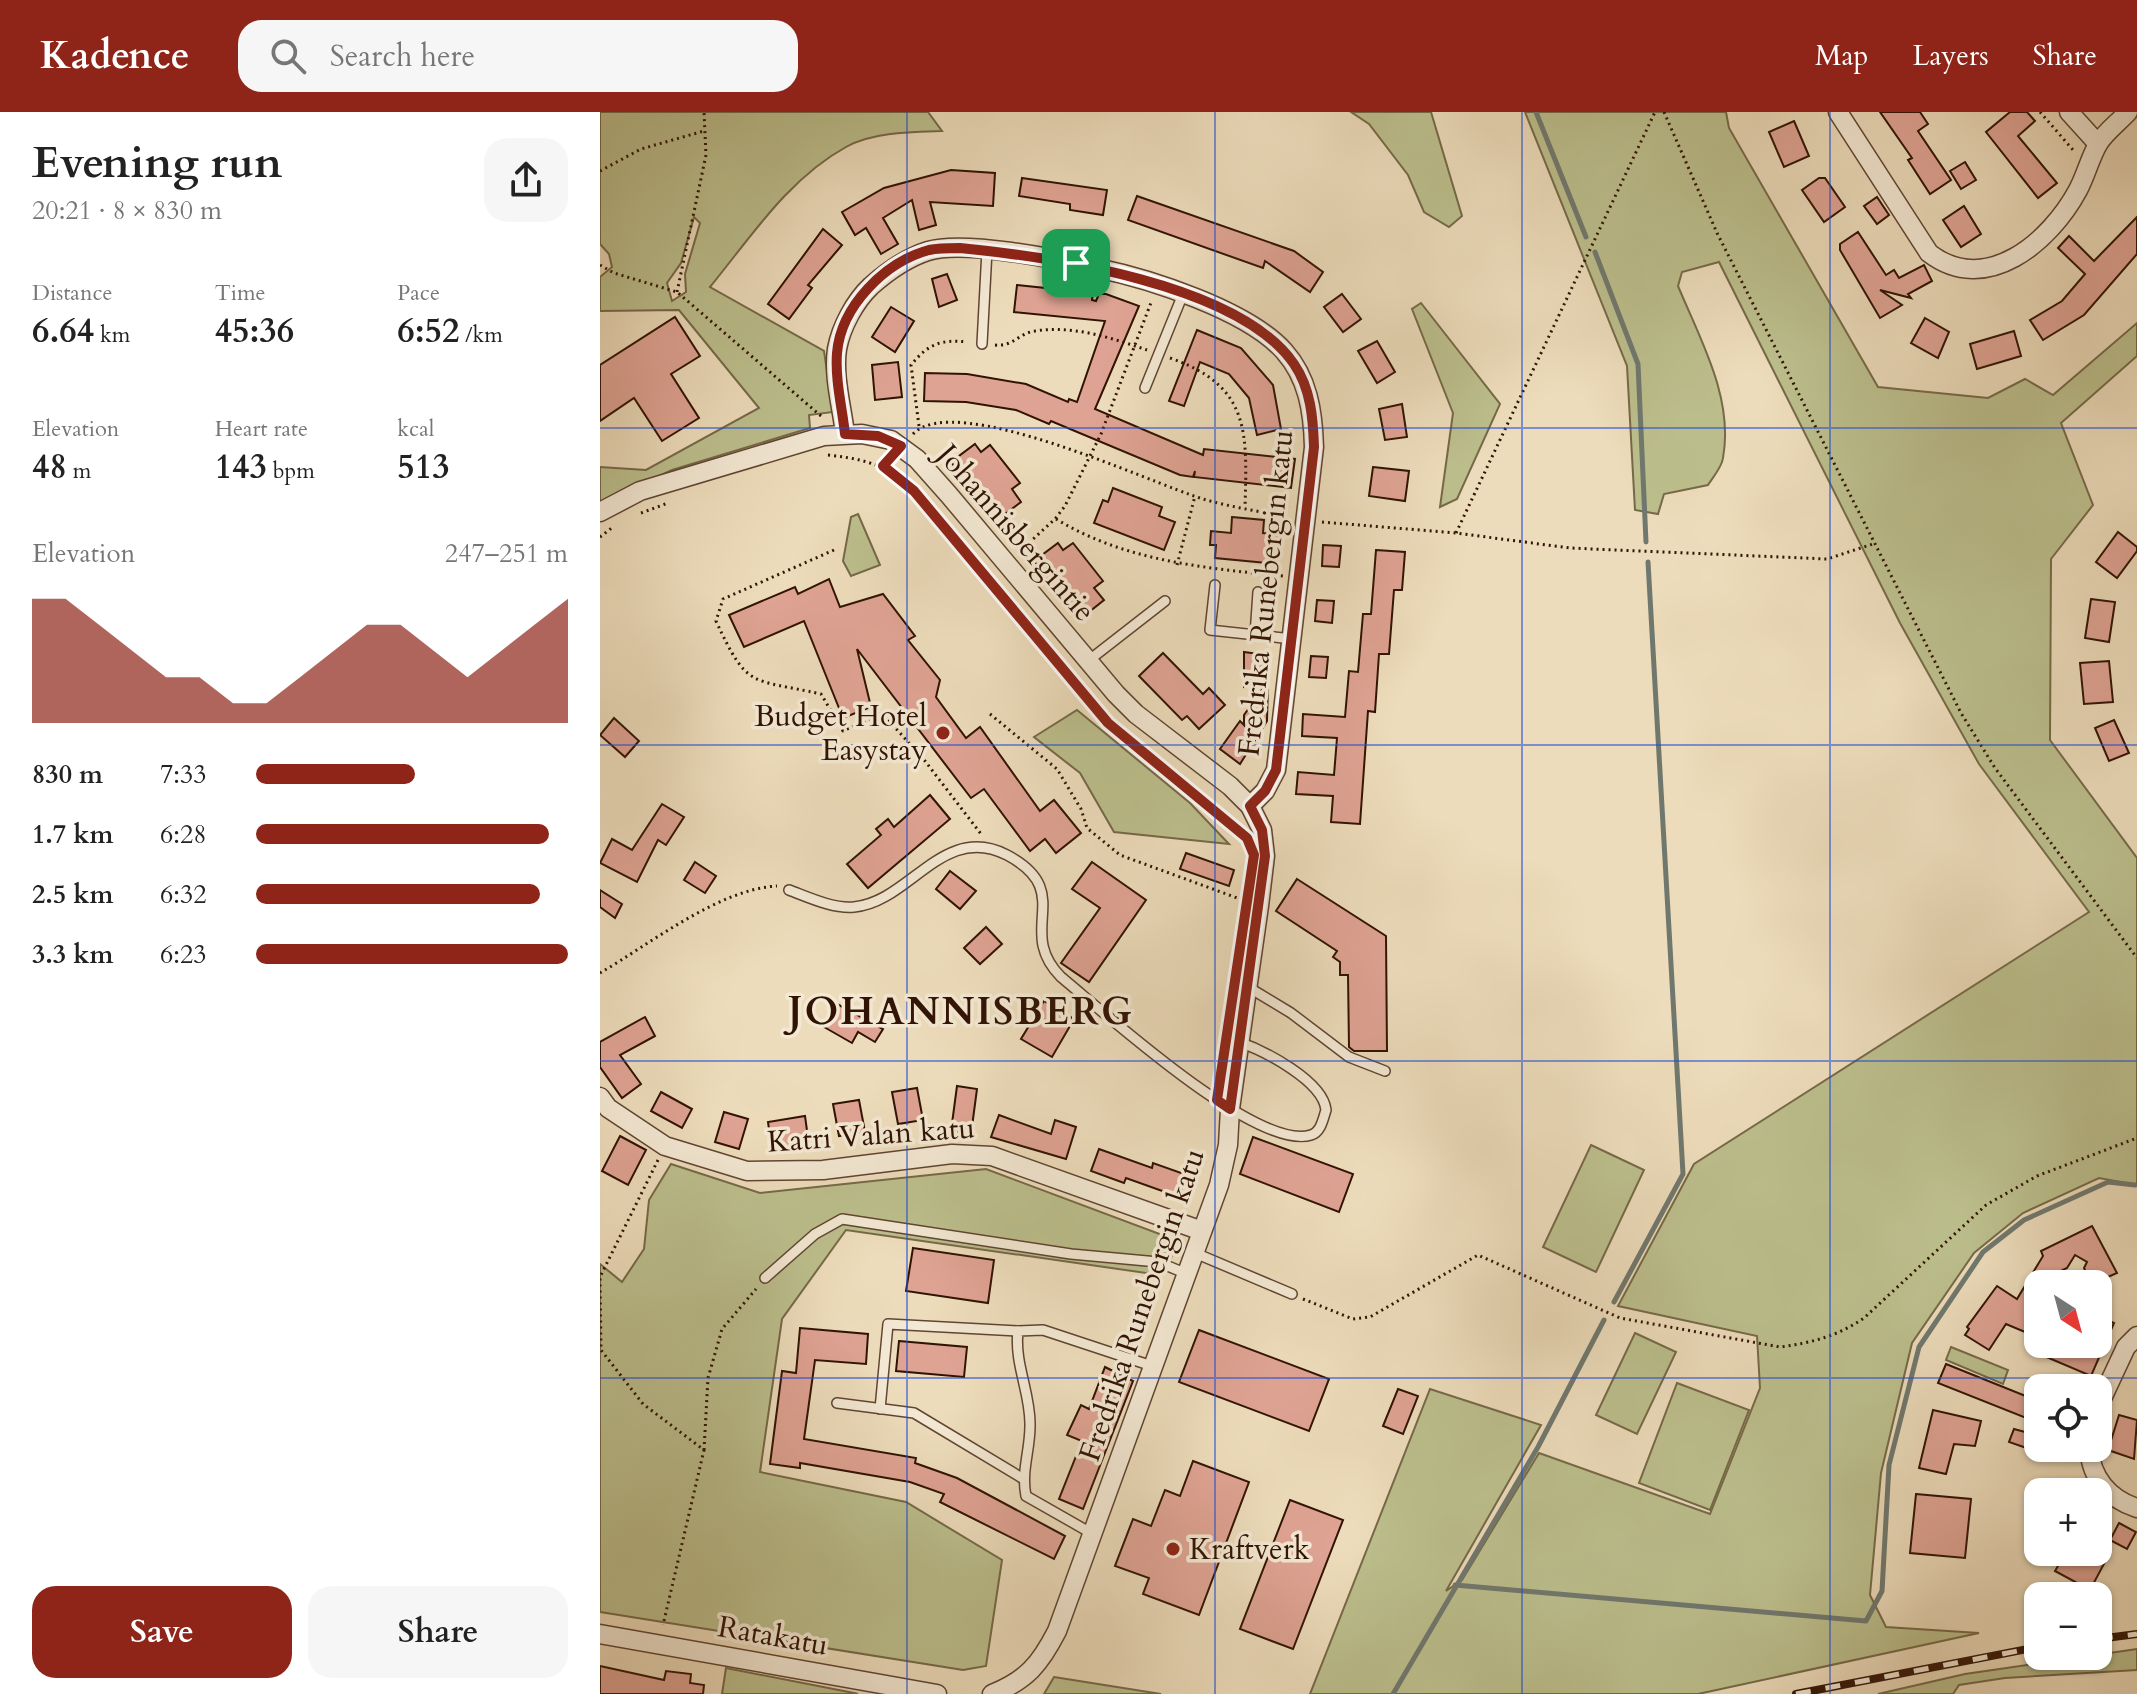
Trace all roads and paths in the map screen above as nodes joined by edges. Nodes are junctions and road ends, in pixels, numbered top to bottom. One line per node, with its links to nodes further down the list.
1 (704, 112): 7 (path)
2 (1655, 112): 33 (path)
3 (1664, 112): 35 (path)
4 (1838, 112): 8 (street)
5 (2069, 112): 8 (street)
6 (2128, 112): 8 (street)
7 (705, 130): 9 (path); 13 (path)
8 (2098, 144)
9 (600, 171)
10 (987, 250): 12 (street, Fredrika Runebergin katu); 15 (lane); 21 (street, Fredrika Runebergin katu)
11 (600, 265): 13 (path)
12 (1158, 285): 14 (street, Fredrika Runebergin katu); 16 (path)
13 (677, 292): 19 (path)
14 (1183, 294): 17 (lane); 32 (street, Fredrika Runebergin katu)
15 (982, 344): 16 (path); 20 (path)
16 (1134, 346): 17 (path); 24 (path)
17 (1159, 354): 18 (lane); 27 (path)
18 (1145, 388)
19 (821, 416)
20 (920, 427): 22 (path); 24 (path)
21 (845, 434): 22 (street, Johannisbergintie); 28 (street, Johannisbergintie)
22 (901, 446): 37 (street, Johannisbergintie)
23 (826, 455): 48 (path)
24 (1087, 457): 25 (path); 30 (path)
25 (1195, 496): 27 (path); 38 (path)
26 (674, 501): 29 (path)
27 (1245, 508): 32 (path)
28 (600, 512)
29 (634, 516)
30 (1055, 519): 37 (path); 38 (path)
31 (624, 521): 34 (path)
32 (1304, 521): 33 (path); 39 (street, Fredrika Runebergin katu)
33 (1456, 533): 35 (path)
34 (600, 537)
35 (1873, 544): 52 (path)
36 (834, 550): 49 (path)
37 (1006, 563): 45 (street, Johannisbergintie)
38 (1177, 565): 39 (path)
39 (1299, 577): 44 (street, Fredrika Runebergin katu)
40 (1215, 585): 43 (lane)
41 (1258, 592): 43 (lane)
42 (1165, 601): 45 (lane)
43 (1255, 635): 44 (lane)
44 (1292, 639): 47 (street, Fredrika Runebergin katu)
45 (1088, 661): 47 (street, Johannisbergintie)
46 (990, 714): 51 (path)
47 (1250, 806): 51 (street, Fredrika Runebergin katu)
48 (1247, 838)
49 (991, 849): 50 (lane); 58 (lane)
50 (789, 890): 53 (path)
51 (1259, 906): 54 (street, Fredrika Runebergin katu)
52 (2137, 958)
53 (600, 973)
54 (1248, 987): 55 (street, Fredrika Runebergin katu); 56 (lane)
55 (1239, 1042): 58 (street, Fredrika Runebergin katu); 58 (lane)
56 (1385, 1071)
57 (600, 1097): 60 (street, Katri Valan katu)
58 (1230, 1109): 61 (street, Fredrika Runebergin katu)
59 (2137, 1138): 65 (path)
60 (665, 1146): 61 (street, Katri Valan katu); 72 (path)
61 (1202, 1231): 62 (street, Fredrika Runebergin katu)
62 (1195, 1253): 63 (street, Fredrika Runebergin katu); 65 (lane)
63 (1187, 1274): 64 (lane); 68 (street, Fredrika Runebergin katu)
64 (765, 1278): 72 (path)
65 (1292, 1294)
66 (1018, 1331): 68 (lane); 71 (lane); 74 (lane)
67 (2137, 1336): 69 (street)
68 (1152, 1366): 76 (street, Fredrika Runebergin katu)
69 (2112, 1377)
70 (837, 1403): 71 (lane)
71 (880, 1409): 74 (lane)
72 (704, 1450): 78 (path)
73 (2092, 1462): 75 (street)
74 (1022, 1478): 76 (lane)
75 (2137, 1508)
76 (1091, 1533): 79 (street, Fredrika Runebergin katu)
77 (600, 1634): 78 (street, Ratakatu)
78 (659, 1644): 80 (street, Ratakatu)
79 (1021, 1688): 81 (street)
80 (937, 1694)
81 (992, 1694)

